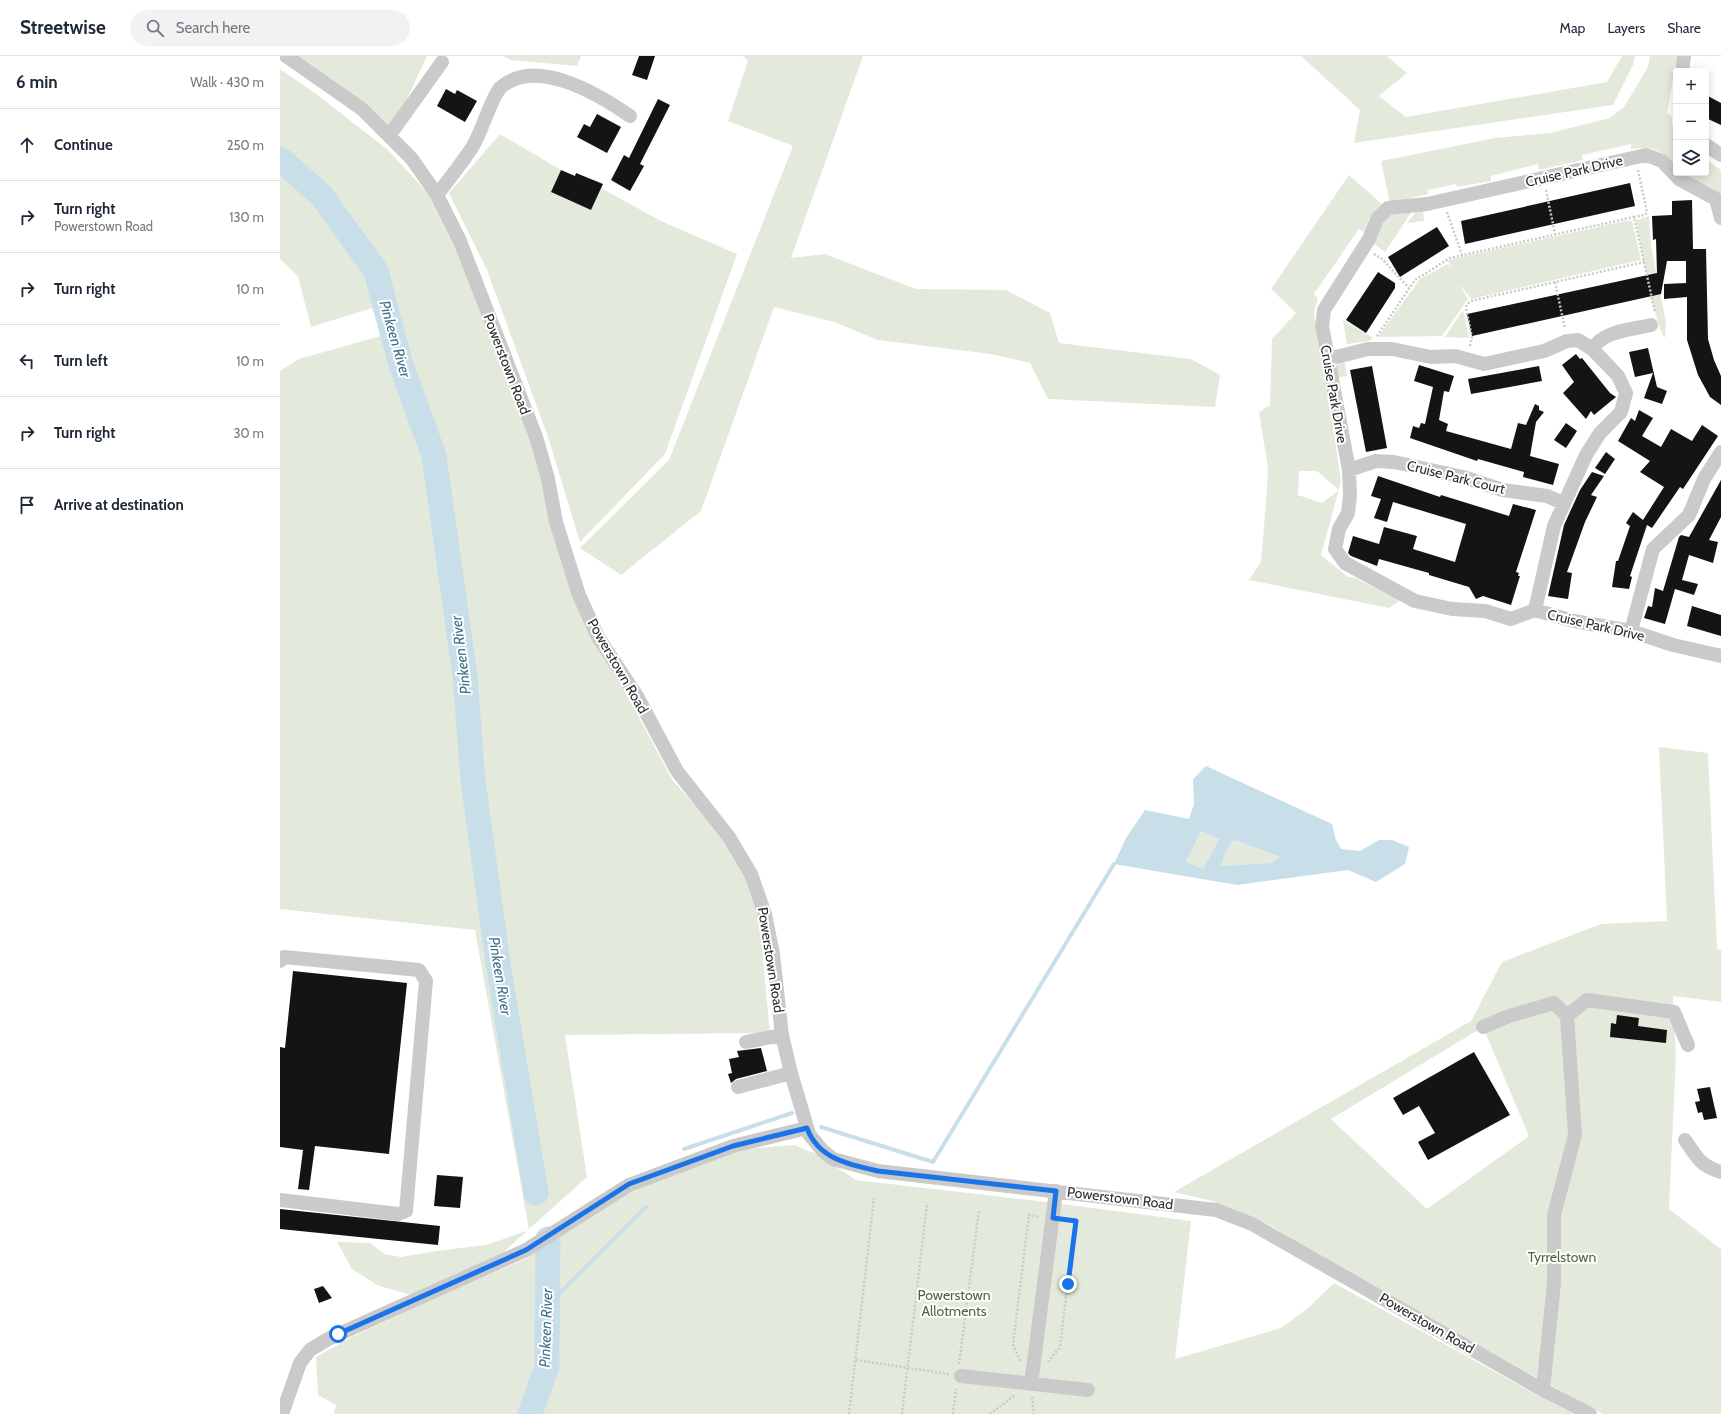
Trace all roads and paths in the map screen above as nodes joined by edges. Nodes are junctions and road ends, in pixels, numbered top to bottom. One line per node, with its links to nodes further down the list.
1 (286, 56): 6 (street, Powerstown Road)
2 (1684, 56): 4 (street)
3 (442, 62): 6 (street)
4 (1682, 68)
5 (630, 116): 11 (street)
6 (389, 136): 11 (street, Powerstown Road)
7 (1709, 147): 8 (street)
8 (1721, 155)
9 (1635, 157): 10 (street, Cruise Park Drive); 13 (path); 14 (street, Cruise Park Drive)
10 (1543, 178): 12 (street, Cruise Park Drive); 15 (path)
11 (437, 195): 38 (street, Powerstown Road)
12 (1444, 200): 16 (street, Cruise Park Drive); 17 (path)
13 (1634, 217): 15 (path); 18 (path)
14 (1721, 218)
15 (1556, 234): 17 (path)
16 (1364, 247): 20 (path); 25 (street, Cruise Park Drive)
17 (1462, 255): 20 (path)
18 (1644, 262): 19 (path); 21 (path)
19 (1555, 282): 22 (path); 26 (path)
20 (1409, 288): 23 (path)
21 (1650, 325): 24 (street)
22 (1568, 341): 24 (street); 26 (street)
23 (1376, 349): 25 (street); 26 (street)
24 (1592, 349): 29 (street)
25 (1328, 359): 28 (street, Cruise Park Drive)
26 (1466, 360)
27 (1721, 452): 31 (street)
28 (1349, 470): 29 (street, Cruise Park Court); 30 (street, Cruise Park Drive)
29 (1563, 503): 30 (street)
30 (1535, 610): 31 (street, Cruise Park Drive)
31 (1631, 631): 32 (street, Cruise Park Drive)
32 (1721, 656)
33 (280, 960): 48 (street)
34 (1586, 1000): 35 (street); 36 (street); 40 (street)
35 (1554, 1003): 36 (street); 37 (street)
36 (1567, 1016): 59 (street)
37 (1483, 1027)
38 (782, 1036): 39 (street); 41 (street, Powerstown Road)
39 (746, 1042)
40 (1688, 1045)
41 (791, 1073): 42 (street); 43 (street, Powerstown Road)
42 (738, 1087)
43 (807, 1128): 46 (street, Powerstown Road); 60 (street)
44 (1685, 1140): 45 (street)
45 (1721, 1172)
46 (1056, 1191): 51 (street); 59 (street, Powerstown Road)
47 (874, 1198): 52 (path)
48 (280, 1200)
49 (927, 1204): 55 (path)
50 (979, 1210): 56 (path)
51 (1053, 1218): 53 (path); 54 (path); 57 (street)
52 (856, 1360): 55 (path); 61 (path)
53 (1022, 1364)
54 (1046, 1365)
55 (907, 1368): 56 (path); 62 (path)
56 (960, 1376): 57 (street); 63 (path)
57 (1031, 1384): 58 (street); 64 (path)
58 (1088, 1390)
59 (1543, 1390): 65 (street, Powerstown Road)
60 (282, 1414)
61 (849, 1414)
62 (902, 1414)
63 (953, 1414)
64 (990, 1414)
65 (1590, 1414)

